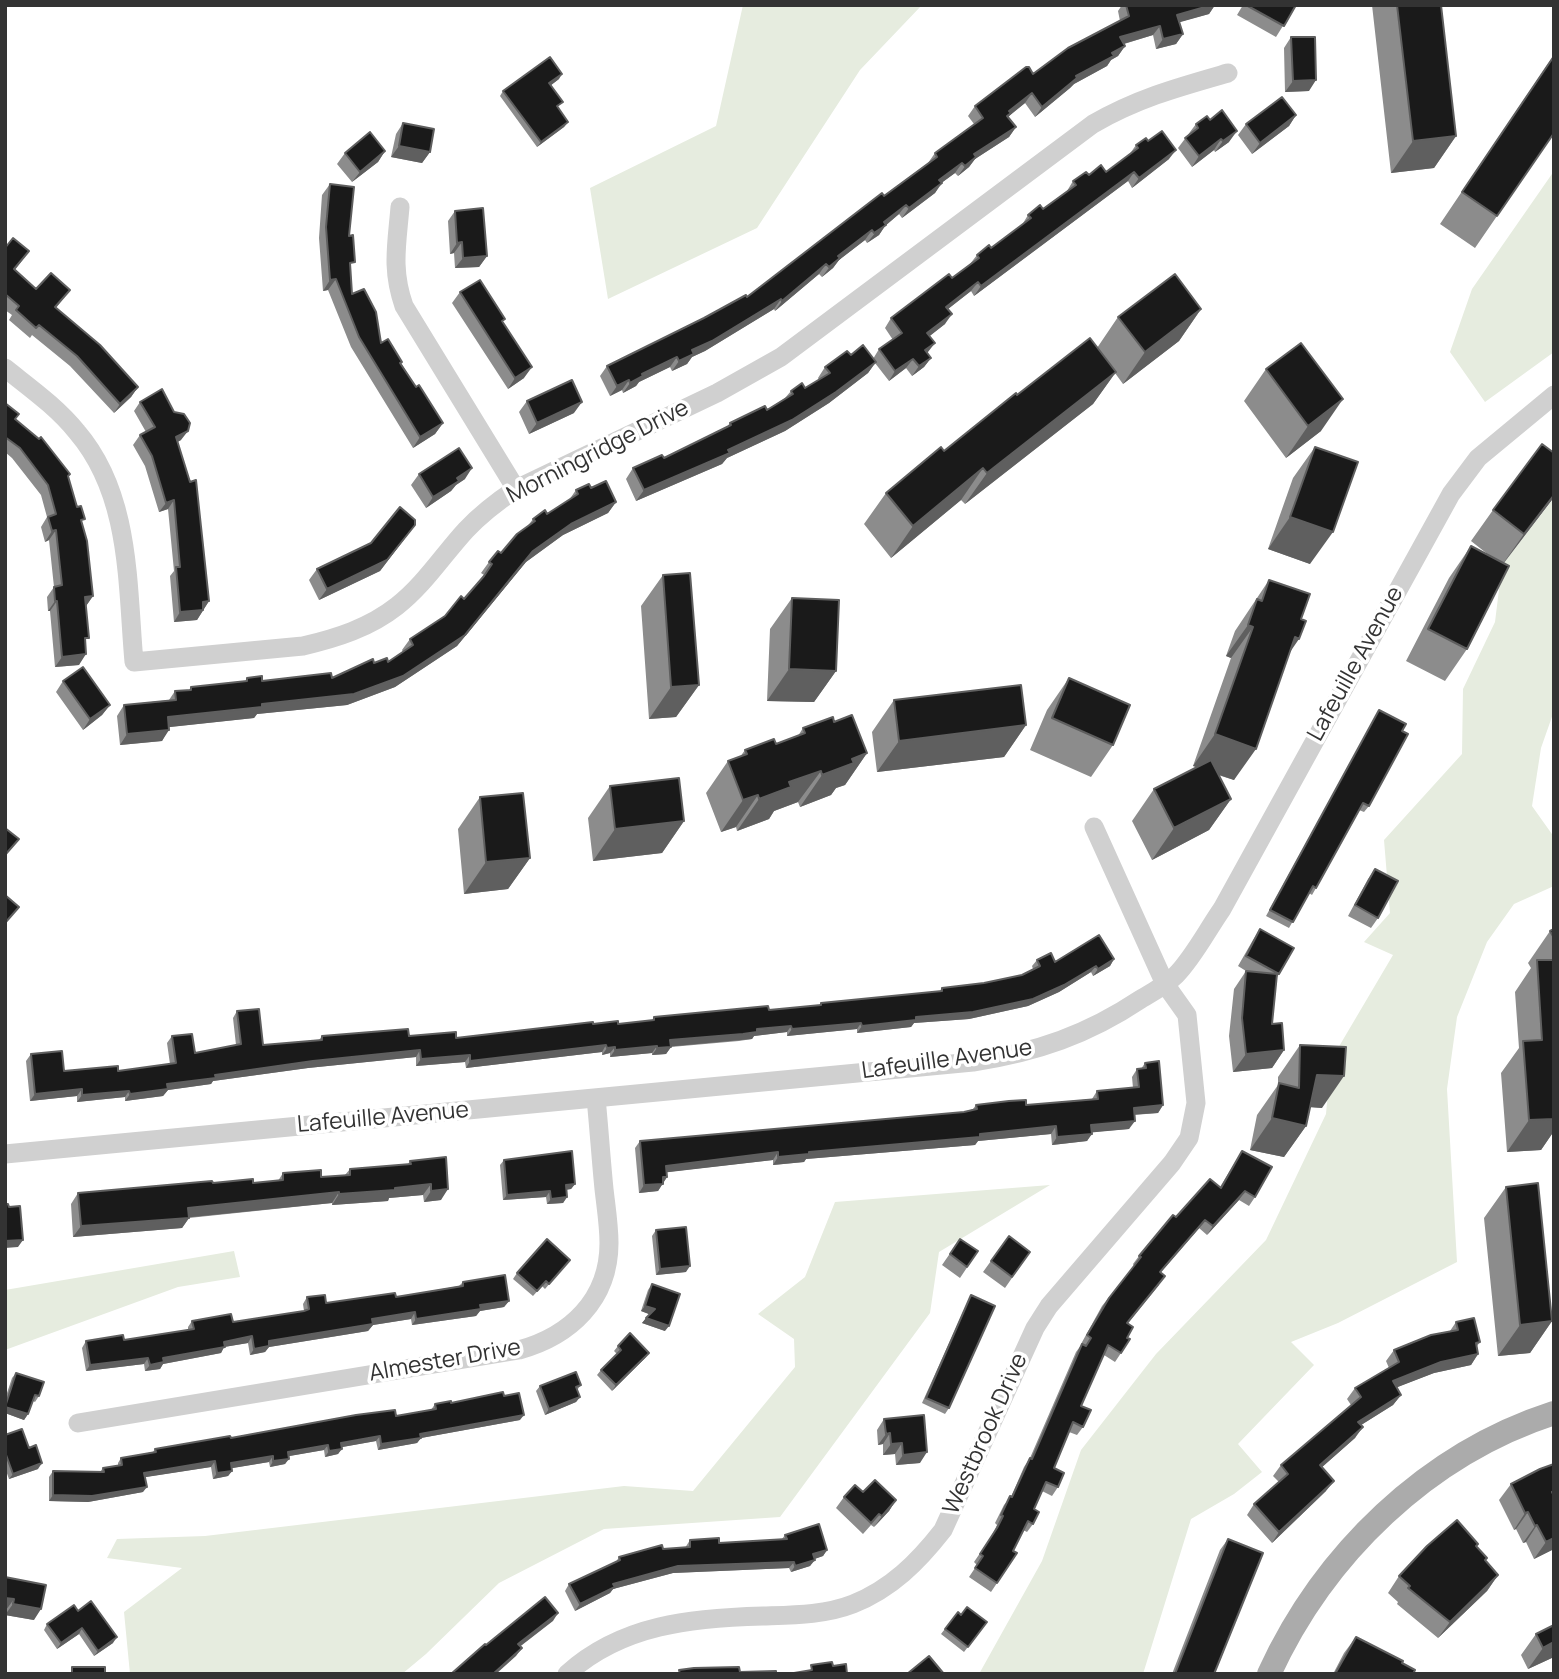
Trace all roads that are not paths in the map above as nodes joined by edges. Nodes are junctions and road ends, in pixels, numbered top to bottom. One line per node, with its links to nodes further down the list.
1 (1228, 73): 5 (street, Morningridge Drive)
2 (400, 207): 5 (street)
3 (5, 368): 5 (street, Morningridge Drive)
4 (1554, 396): 7 (street, Lafeuille Avenue)
5 (516, 489)
6 (1094, 827): 7 (street, Westbrook Drive)
7 (1165, 984): 8 (street, Lafeuille Avenue); 12 (street, Westbrook Drive)
8 (596, 1098): 9 (street, Lafeuille Avenue); 11 (street, Almester Drive)
9 (5, 1154)
10 (1554, 1413): 13 (main road)
11 (78, 1423)
12 (568, 1674)
13 (1269, 1674)

